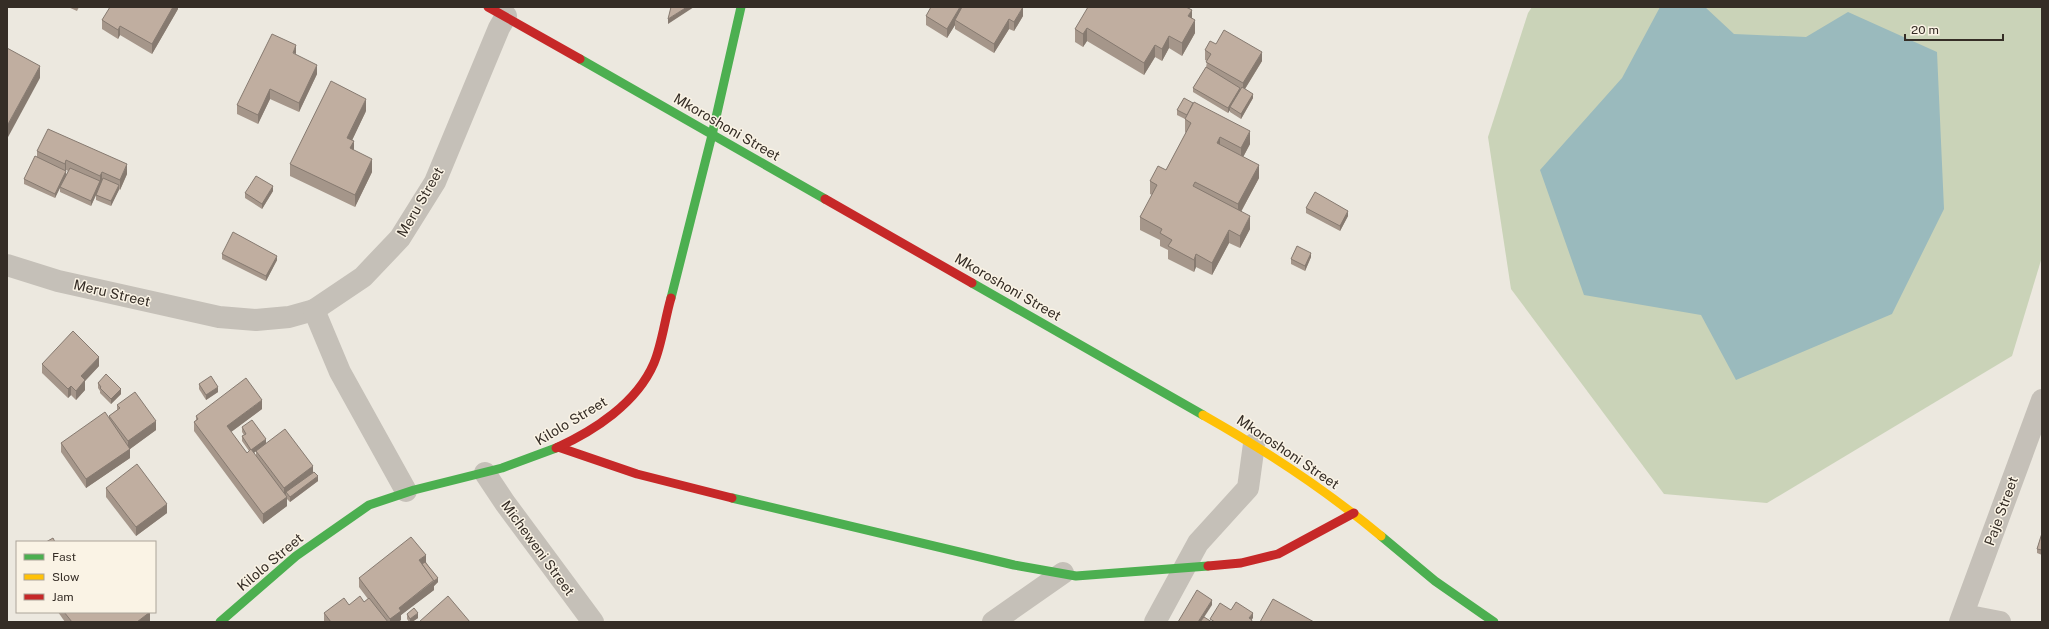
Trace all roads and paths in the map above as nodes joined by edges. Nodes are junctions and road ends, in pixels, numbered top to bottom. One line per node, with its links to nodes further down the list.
1 (741, 7): 3 (street, Kilolo Street)
2 (497, 12): 3 (street, Mkoroshoni Street); 5 (street, Meru Street)
3 (712, 135): 7 (street, Mkoroshoni Street); 8 (street, Kilolo Street)
4 (7, 265): 5 (street, Meru Street)
5 (314, 310): 10 (street)
6 (2042, 400): 14 (street, Paje Street)
7 (1254, 444): 11 (street, Mkoroshoni Street); 12 (street)
8 (558, 447): 9 (street, Kilolo Street); 13 (street)
9 (485, 473): 10 (street, Kilolo Street); 16 (street, Micheweni Street)
10 (406, 491): 15 (street, Kilolo Street)
11 (1354, 513): 12 (street); 19 (street, Mkoroshoni Street)
12 (1183, 569): 13 (street); 18 (street)
13 (1063, 573): 17 (street)
14 (1962, 618): 20 (street)
15 (220, 622)
16 (593, 622)
17 (993, 622)
18 (1154, 622)
19 (1494, 622)
20 (2000, 622)

